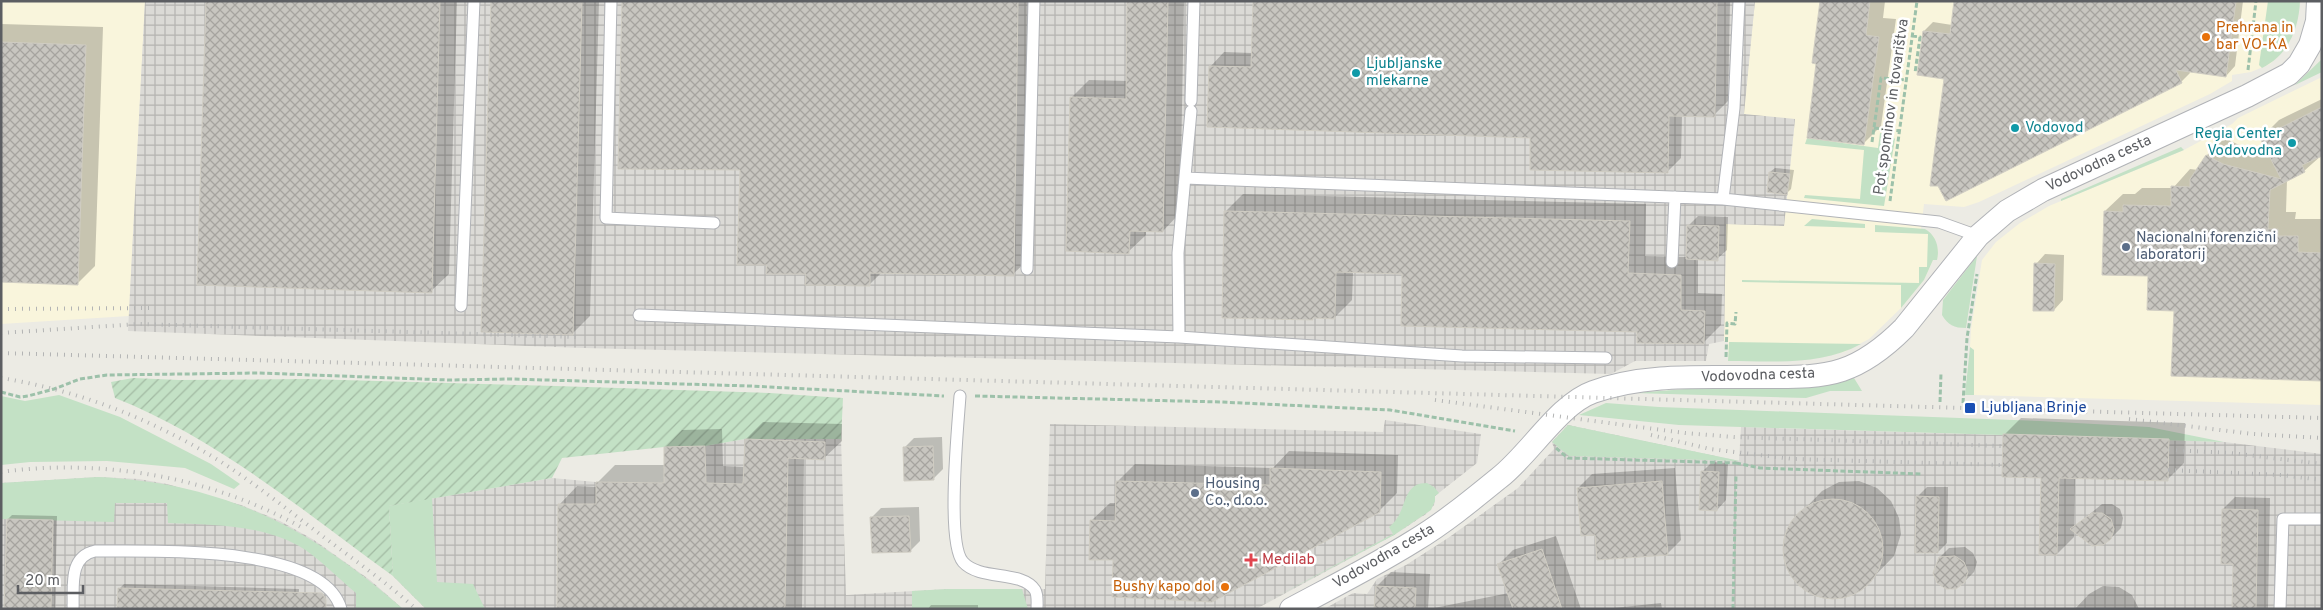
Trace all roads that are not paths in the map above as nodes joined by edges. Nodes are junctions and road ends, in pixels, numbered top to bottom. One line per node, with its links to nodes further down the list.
1 (474, 1): 14 (lane)
2 (611, 1): 10 (lane)
3 (1034, 1): 13 (lane)
4 (1194, 1): 7 (lane)
5 (1739, 1): 9 (lane)
6 (2319, 14): 11 (street, Vodovodna cesta)
7 (1185, 178): 8 (lane); 16 (lane)
8 (1675, 197): 9 (lane); 12 (lane)
9 (1723, 199): 11 (lane)
10 (714, 223)
11 (1978, 236): 23 (street, Vodovodna cesta)
12 (1672, 262)
13 (1027, 269)
14 (462, 306)
15 (639, 315): 16 (lane)
16 (1180, 337): 17 (lane)
17 (1606, 358)
18 (960, 396): 22 (lane)
19 (2322, 520): 24 (lane)
20 (73, 609): 21 (lane)
21 (341, 609)
22 (1037, 609)
23 (1291, 609)
24 (2280, 609)

